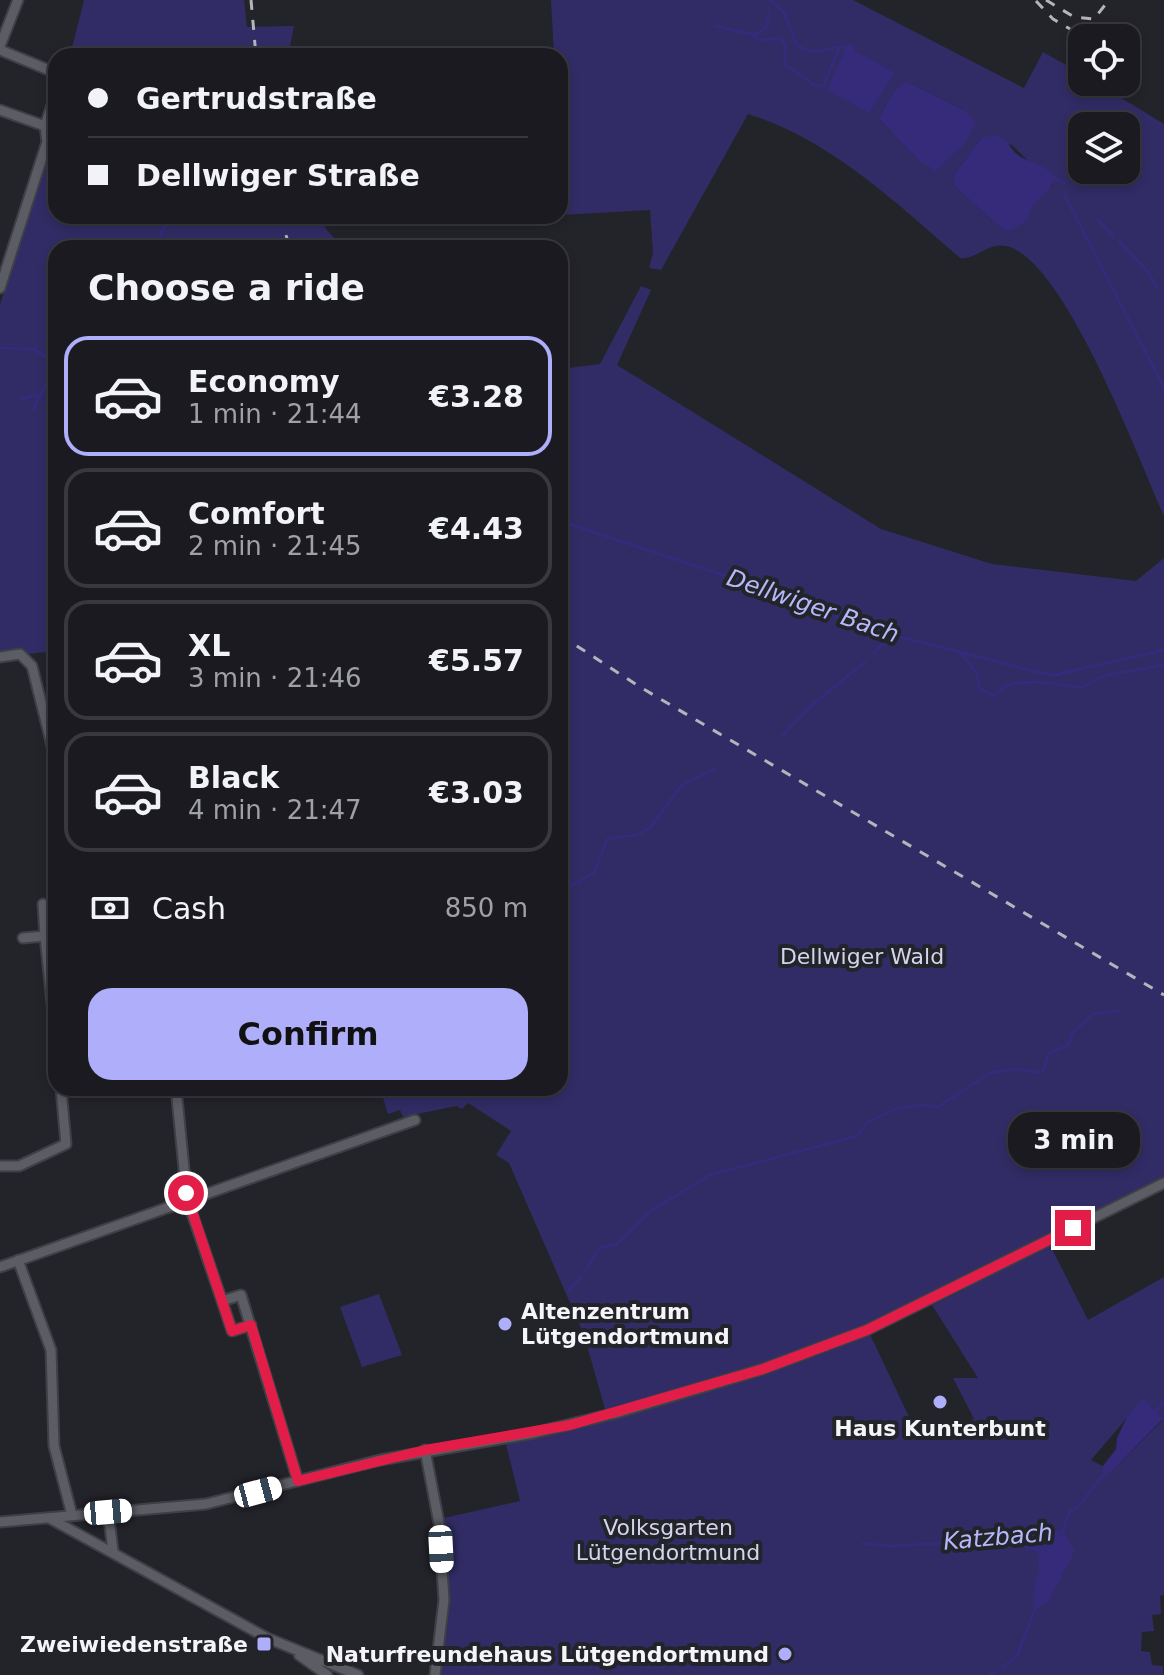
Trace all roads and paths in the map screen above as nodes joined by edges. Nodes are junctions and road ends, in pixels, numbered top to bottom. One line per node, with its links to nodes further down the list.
1 (18, 0): 2 (street)
2 (0, 48): 3 (street)
3 (48, 69)
4 (0, 110): 6 (street)
5 (48, 117): 6 (street)
6 (45, 126): 7 (street)
7 (0, 288)
8 (0, 657): 9 (street)
9 (48, 730)
10 (43, 904): 11 (street)
11 (45, 936): 12 (street); 13 (street)
12 (23, 938)
13 (48, 965)
14 (62, 1096): 19 (street)
15 (177, 1096): 21 (street)
16 (395, 1115): 18 (street)
17 (415, 1120): 18 (street)
18 (399, 1126): 21 (street)
19 (0, 1166)
20 (1164, 1183): 26 (street)
21 (187, 1199): 22 (street); 24 (street)
22 (18, 1260): 23 (street); 29 (street)
23 (0, 1267)
24 (222, 1301): 25 (street); 25 (street)
25 (251, 1325): 27 (street)
26 (425, 1450): 27 (street); 36 (street)
27 (298, 1481): 28 (street)
28 (108, 1512): 29 (street); 32 (street)
29 (72, 1515): 30 (street)
30 (48, 1517): 31 (street); 32 (street)
31 (0, 1522)
32 (113, 1550): 33 (street)
33 (289, 1648): 34 (street); 35 (street)
34 (327, 1675)
35 (358, 1675)
36 (435, 1675)

